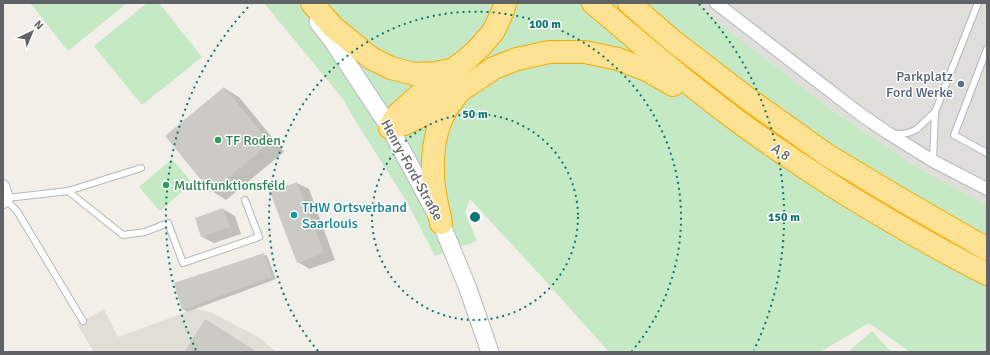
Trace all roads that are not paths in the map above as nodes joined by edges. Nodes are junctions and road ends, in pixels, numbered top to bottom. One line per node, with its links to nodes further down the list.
1 (304, 3): 13 (street, Henry-Ford-Straße)
2 (312, 3): 9 (highway)
3 (505, 3): 9 (highway)
4 (593, 3): 12 (highway, A 8 / A 8)
5 (629, 3): 24 (highway, A 8 / A 8)
6 (716, 3): 14 (street)
7 (978, 3): 11 (lane)
8 (987, 49): 15 (lane)
9 (451, 70): 13 (highway)
10 (462, 89): 12 (highway); 13 (highway); 23 (highway)
11 (935, 112): 14 (lane); 16 (lane)
12 (739, 122): 25 (highway, A 8 / A 8)
13 (390, 128): 23 (street, Henry-Ford-Straße)
14 (888, 133): 16 (street)
15 (987, 153)
16 (933, 161): 19 (street)
17 (141, 168): 20 (lane)
18 (3, 186): 21 (street)
19 (987, 189)
20 (68, 191): 21 (lane); 22 (lane)
21 (6, 200): 26 (lane)
22 (245, 200)
23 (441, 223): 27 (street, Henry-Ford-Straße)
24 (987, 249)
25 (987, 274)
26 (83, 321)
27 (490, 352)

